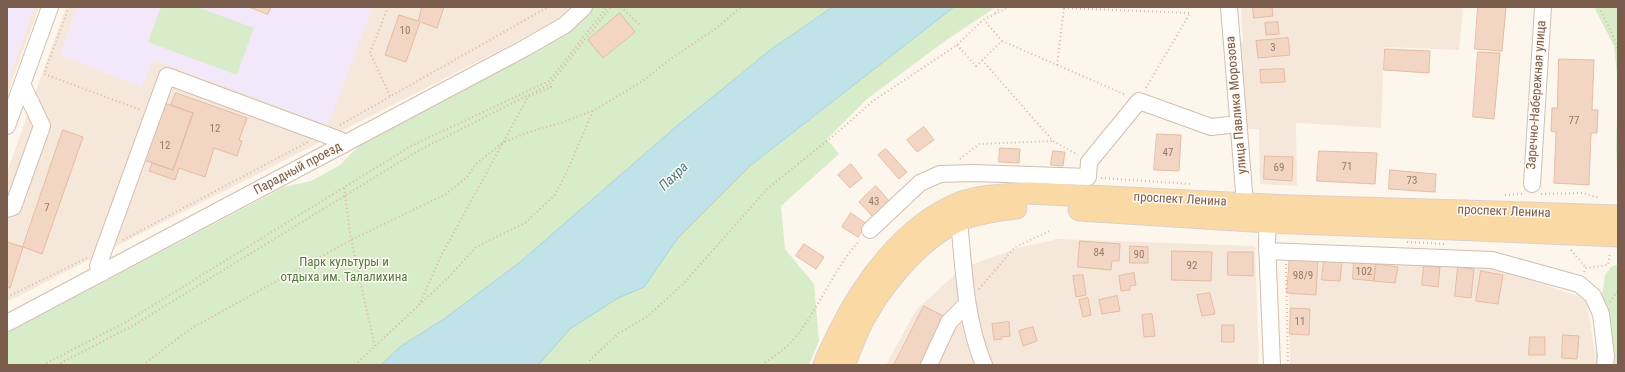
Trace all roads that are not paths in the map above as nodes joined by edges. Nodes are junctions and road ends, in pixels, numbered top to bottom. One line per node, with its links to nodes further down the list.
1 (50, 7): 5 (street)
2 (584, 7): 8 (street, Парадный проезд)
3 (1229, 7): 6 (street, улица Павлика Морозова)
4 (1543, 7): 9 (street, Заречно-Набережная улица)
5 (22, 84): 7 (street); 11 (street)
6 (1238, 124): 10 (street, улица Павлика Морозова); 16 (street)
7 (7, 126)
8 (343, 145): 19 (street, Парадный проезд); 19 (street)
9 (1532, 184)
10 (1246, 204): 12 (main road, проспект Ленина); 22 (main road, проспект Ленина)
11 (7, 209)
12 (1268, 214): 14 (main road, проспект Ленина); 15 (main road, проспект Ленина); 18 (street)
13 (1618, 216): 14 (main road, проспект Ленина, bridge)
14 (1458, 220): 17 (main road, проспект Ленина, bridge)
15 (959, 221): 20 (street); 23 (main road, проспект Ленина)
16 (870, 230)
17 (1618, 236)
18 (1267, 250): 26 (street); 27 (street)
19 (102, 273): 21 (street, Парадный проезд)
20 (967, 304): 24 (street); 25 (street)
21 (7, 323)
22 (824, 365)
23 (844, 365)
24 (929, 365)
25 (984, 365)
26 (1272, 365)
27 (1605, 365)

